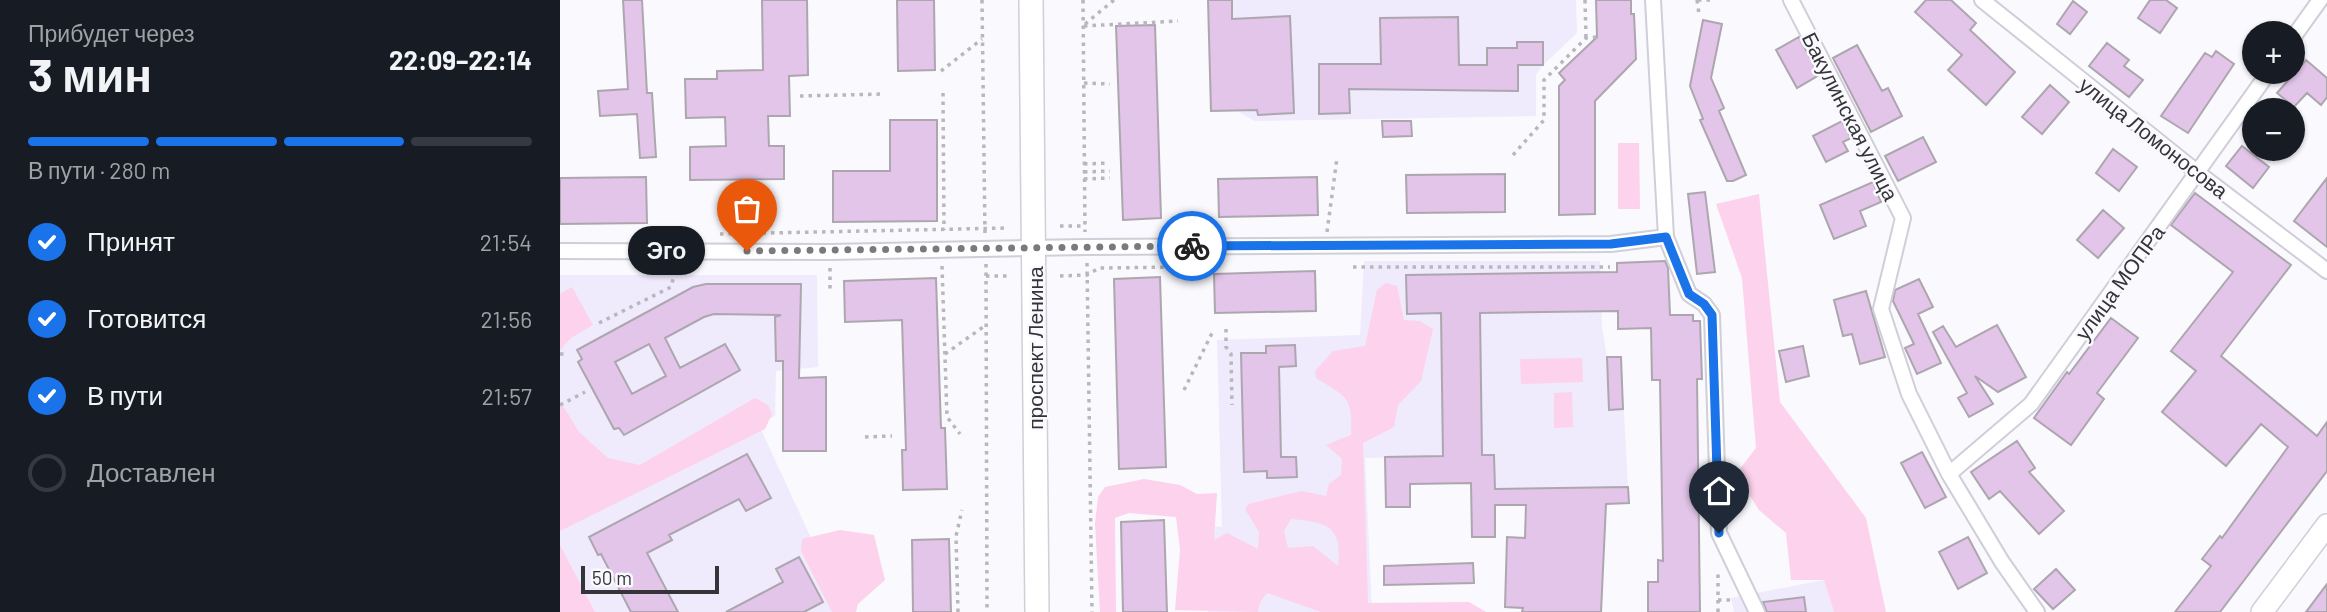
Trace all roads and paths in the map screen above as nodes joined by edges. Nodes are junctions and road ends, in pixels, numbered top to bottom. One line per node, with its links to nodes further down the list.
1 (1031, 0): 42 (main road, проспект Ленина)
2 (1083, 0): 14 (path)
3 (1114, 0): 14 (path)
4 (1585, 0): 16 (path)
5 (1653, 0): 39 (street)
6 (1698, 0): 7 (path); 11 (path)
7 (1715, 0)
8 (1791, 0): 69 (street, Бакулинская улица)
9 (1982, 0): 31 (street, улица Ломоносова)
10 (2320, 0): 13 (street)
11 (1699, 14)
12 (1178, 21): 14 (path)
13 (2305, 21)
14 (1084, 26): 19 (path)
15 (1597, 37): 16 (path)
16 (1586, 38): 25 (path)
17 (982, 39): 18 (path)
18 (941, 71)
19 (1084, 83): 20 (path); 27 (path)
20 (1110, 84)
21 (2261, 84): 31 (street, улица МОПРа)
22 (943, 93): 37 (path)
23 (884, 94): 24 (path)
24 (800, 96)
25 (1513, 155)
26 (1337, 158): 41 (path)
27 (1084, 163): 28 (path); 30 (path)
28 (1109, 163)
29 (1110, 171): 30 (path)
30 (1084, 172): 33 (path)
31 (2198, 173): 51 (street, улица Ломоносова); 69 (street, улица МОПРа)
32 (1110, 178): 33 (path)
33 (1084, 179): 35 (path)
34 (1059, 226): 35 (path)
35 (1084, 226): 40 (path)
36 (1008, 228): 37 (path)
37 (944, 230): 38 (path)
38 (719, 234)
39 (1666, 237): 41 (street); 79 (street)
40 (1085, 238)
41 (1325, 246): 42 (street)
42 (1033, 248): 44 (street); 77 (main road, проспект Ленина)
43 (560, 251): 44 (street)
44 (830, 252): 56 (path)
45 (1087, 258): 52 (path)
46 (942, 261): 61 (path)
47 (676, 265): 57 (path)
48 (1182, 267): 52 (path)
49 (1353, 267): 50 (path)
50 (1610, 267)
51 (2327, 271)
52 (1087, 275): 55 (path); 78 (path)
53 (986, 276): 54 (path)
54 (1008, 276)
55 (1060, 276)
56 (830, 293)
57 (599, 323)
58 (986, 324): 61 (path)
59 (1226, 329): 65 (path)
60 (1214, 330): 62 (path)
61 (945, 355): 66 (path)
62 (1184, 390)
63 (585, 393): 64 (path)
64 (560, 405)
65 (1232, 405)
66 (960, 433)
67 (892, 436): 68 (path)
68 (865, 437)
69 (1949, 474): 80 (street, Бакулинская улица)
70 (962, 510): 75 (path)
71 (985, 510): 76 (path)
72 (2327, 525): 81 (street)
73 (1718, 600): 74 (path)
74 (1742, 600)
75 (958, 612)
76 (986, 612)
77 (1037, 612)
78 (1092, 612)
79 (1757, 612)
80 (2037, 612)
81 (2262, 612)

